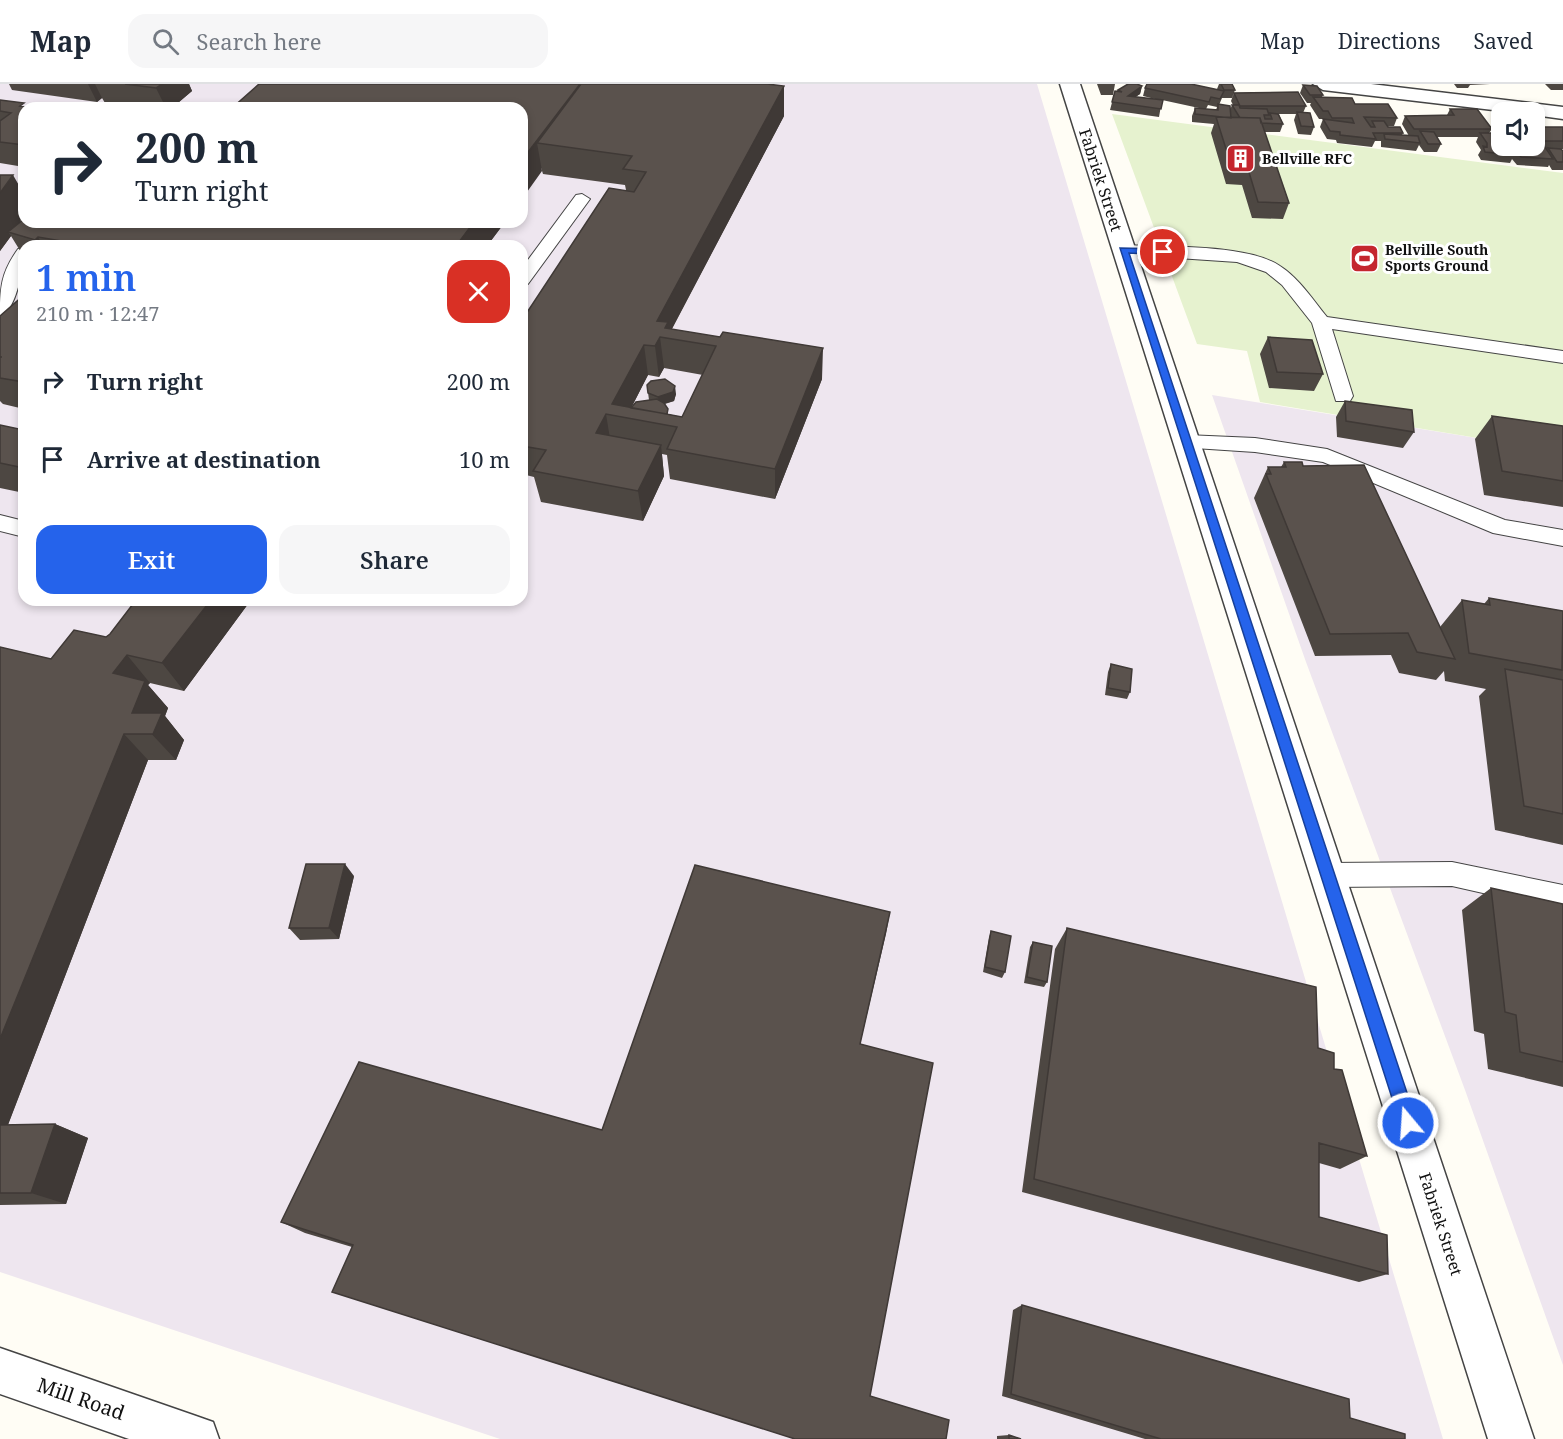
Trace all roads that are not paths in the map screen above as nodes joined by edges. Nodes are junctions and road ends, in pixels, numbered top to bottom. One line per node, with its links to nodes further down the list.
1 (1070, 84): 5 (street, Fabriek Street)
2 (1323, 84): 3 (street)
3 (1563, 113)
4 (582, 199): 7 (lane)
5 (1124, 250): 9 (lane); 12 (street, Fabriek Street)
6 (18, 262): 8 (lane)
7 (528, 272)
8 (0, 309)
9 (1321, 321): 10 (lane); 11 (lane)
10 (1563, 357)
11 (1343, 396)
12 (1186, 442): 15 (lane); 16 (street, Fabriek Street)
13 (0, 523): 14 (lane)
14 (18, 528)
15 (1563, 538)
16 (1327, 875): 17 (lane); 20 (street, Fabriek Street)
17 (1563, 898)
18 (0, 1371): 19 (street, Mill Road)
19 (196, 1439)
20 (1511, 1439)

